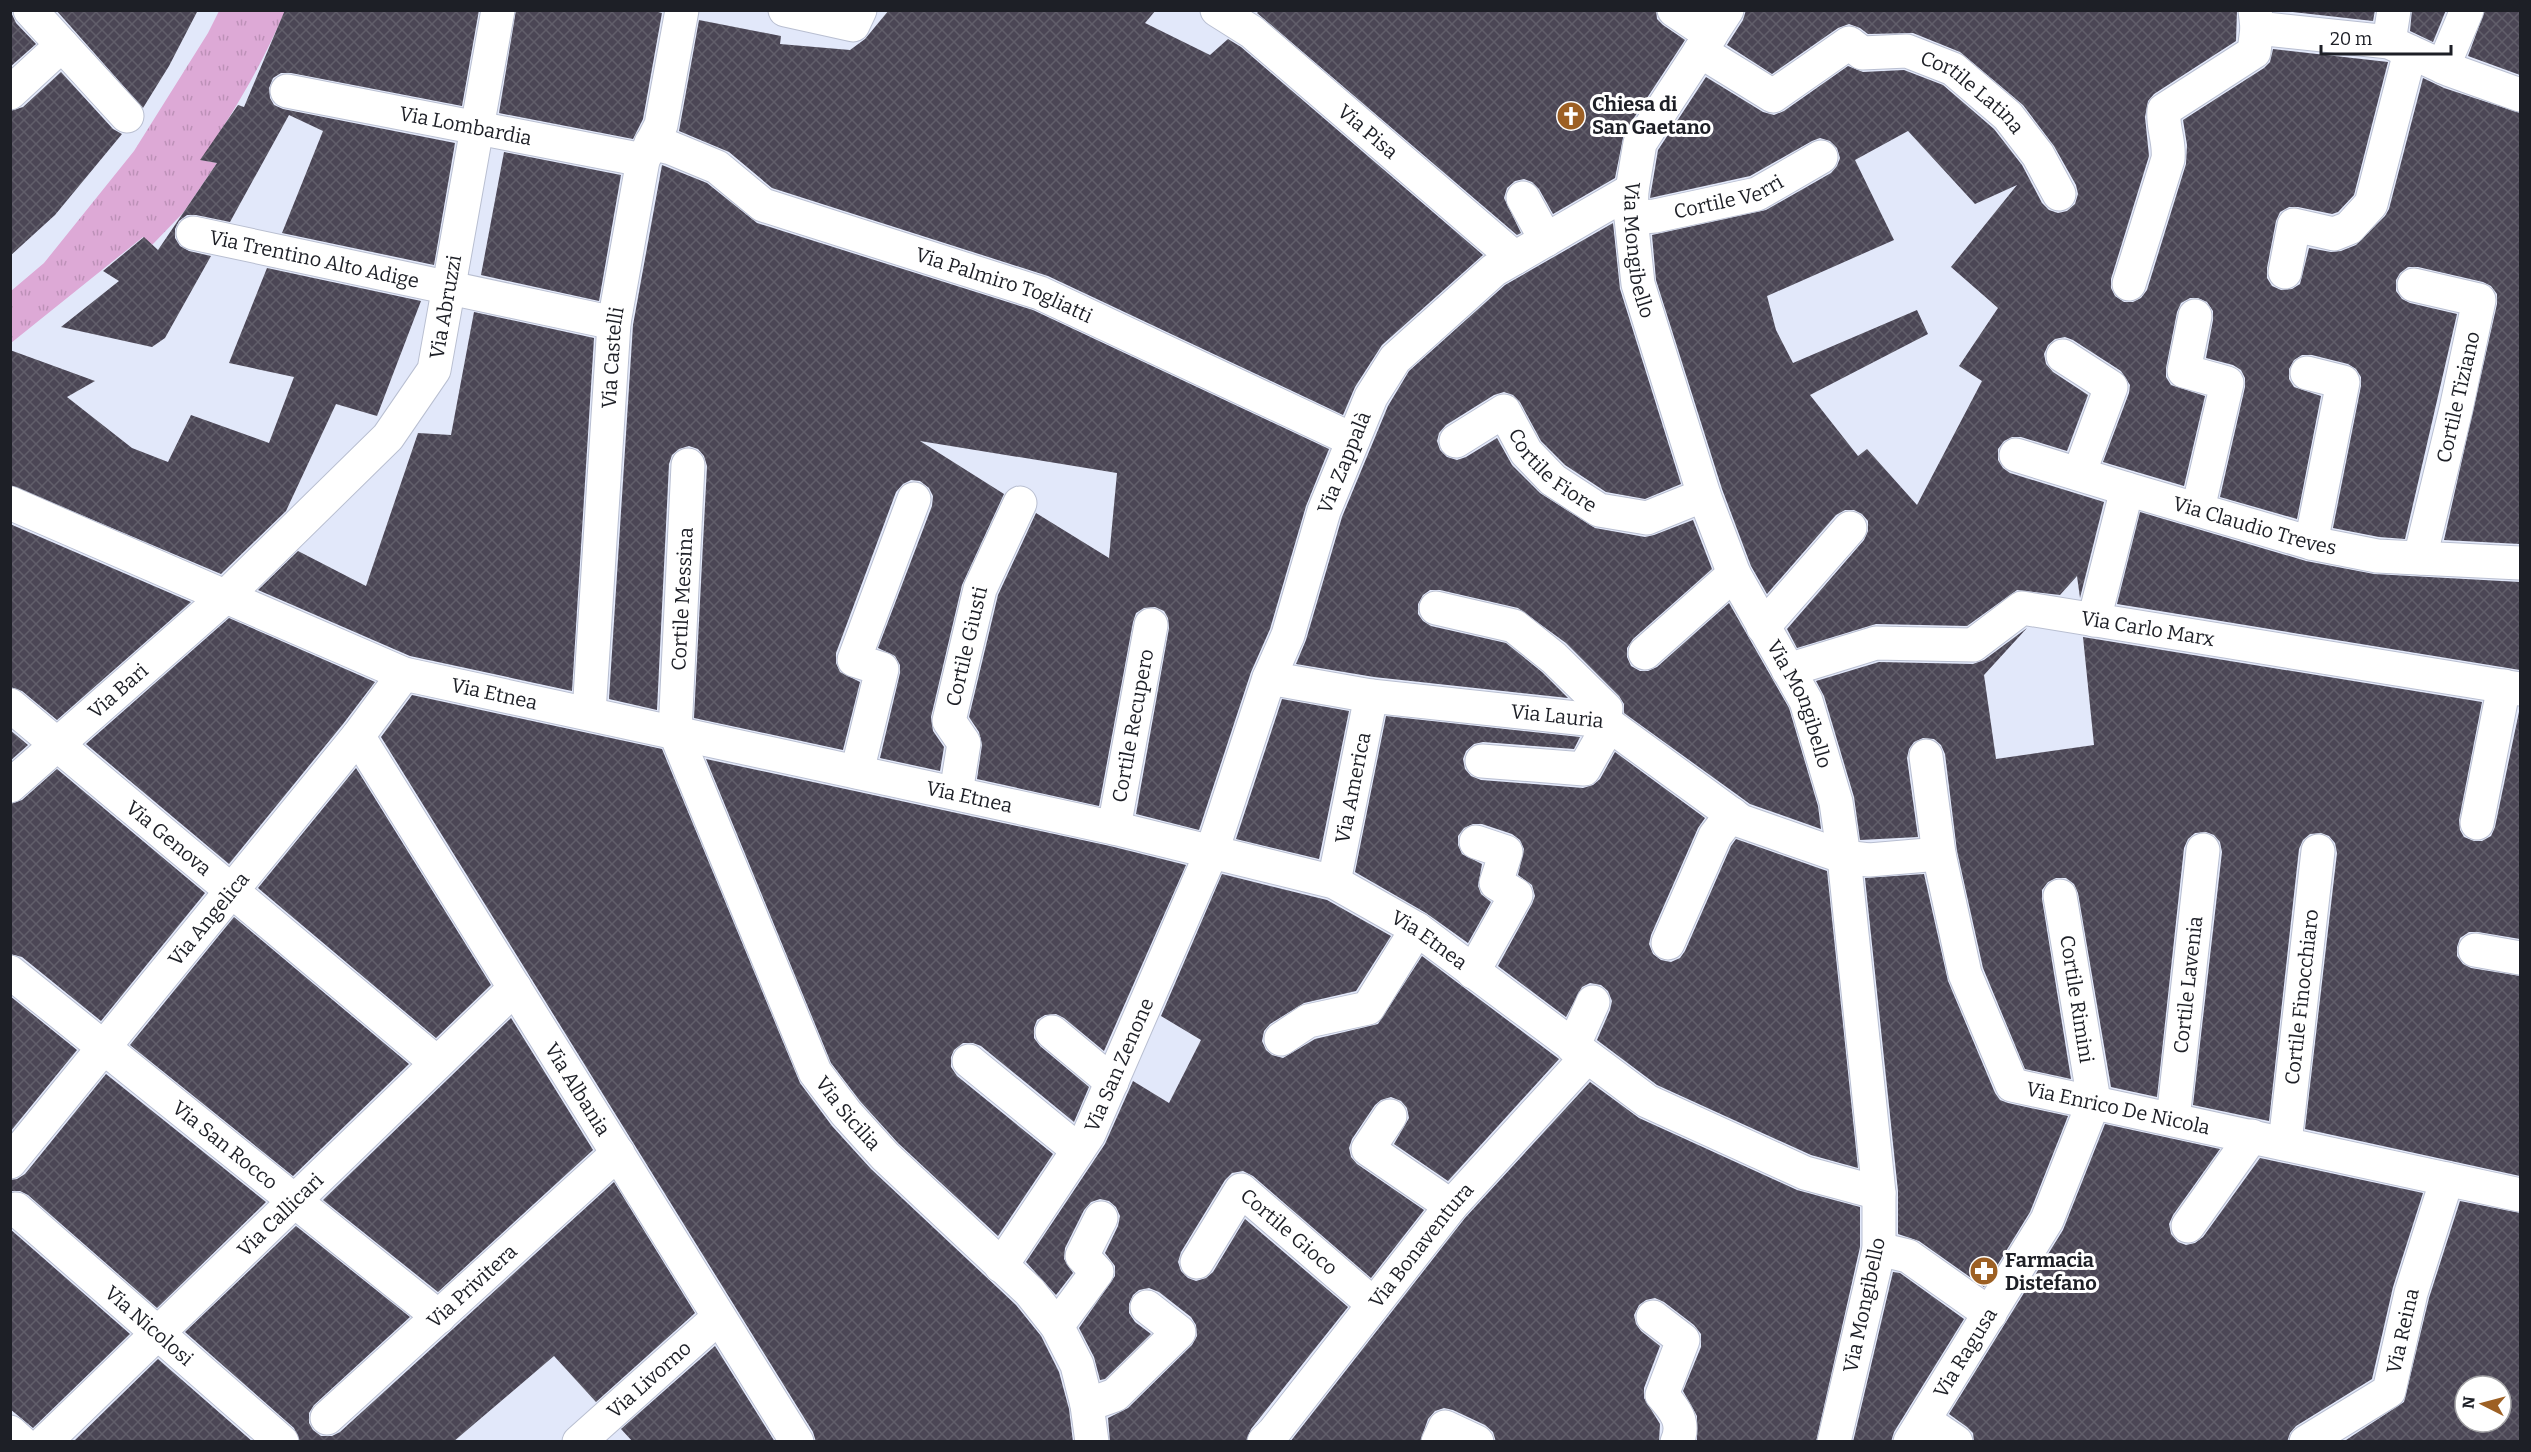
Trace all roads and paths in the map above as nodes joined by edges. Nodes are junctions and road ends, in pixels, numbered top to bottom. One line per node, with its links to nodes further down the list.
1 (30, 10): 12 (street)
2 (498, 10): 19 (street, Via Abruzzi)
3 (682, 10): 20 (street, Via Castelli)
4 (785, 10): 9 (street)
5 (1217, 10): 27 (street, Via Pisa)
6 (1674, 10): 11 (street)
7 (2394, 10): 13 (street)
8 (2467, 10): 14 (street)
9 (857, 18)
10 (2256, 19): 13 (street); 29 (street)
11 (1713, 32): 22 (street, Cortile Latina); 24 (street, Via Mongibello)
12 (62, 45): 16 (street); 18 (street)
13 (2400, 47): 14 (street); 28 (street)
14 (2443, 67): 17 (street)
15 (287, 91): 19 (street, Via Lombardia)
16 (10, 93)
17 (2520, 95)
18 (127, 116)
19 (477, 128): 20 (street, Via Lombardia); 31 (street, Via Abruzzi)
20 (647, 151): 33 (street, Via Castelli); 36 (street, Via Palmiro Togliatti)
21 (1821, 157): 24 (street, Cortile Verri)
22 (2059, 194)
23 (1523, 198): 26 (street)
24 (1631, 204): 26 (street, Via Zappalà); 42 (street, Via Mongibello)
25 (193, 233): 31 (street, Via Trentino Alto Adige)
26 (1546, 240): 27 (street, Via Zappalà)
27 (1515, 258): 36 (street, Via Zappalà)
28 (2286, 272)
29 (2129, 284)
30 (2414, 285): 49 (street, Cortile Tiziano)
31 (448, 287): 33 (street, Via Trentino Alto Adige); 52 (street, Via Abruzzi)
32 (2195, 316): 46 (street)
33 (614, 323): 64 (street, Via Castelli)
34 (2063, 356): 40 (street)
35 (2307, 373): 48 (street)
36 (1353, 440): 60 (street, Via Zappalà)
37 (1456, 441): 42 (street, Cortile Fiore)
38 (2016, 455): 40 (street, Via Claudio Treves)
39 (688, 465): 66 (street, Cortile Messina)
40 (2079, 474): 41 (street, Via Claudio Treves)
41 (2127, 489): 46 (street, Via Claudio Treves); 54 (street)
42 (1704, 495): 51 (street, Via Mongibello)
43 (915, 499): 71 (street)
44 (10, 503): 52 (street, Via Etnea)
45 (1020, 503): 73 (street, Cortile Giusti)
46 (2198, 509): 48 (street, Via Claudio Treves)
47 (1850, 528): 56 (street)
48 (2312, 543): 49 (street, Via Claudio Treves)
49 (2420, 558): 50 (street, Via Claudio Treves)
50 (2520, 563)
51 (1734, 574): 56 (street, Via Mongibello); 57 (street)
52 (225, 597): 59 (street, Via Etnea); 68 (street, Via Bari)
53 (1436, 608): 65 (street)
54 (2094, 620): 58 (street, Via Carlo Marx); 61 (street, Via Carlo Marx)
55 (1151, 624): 76 (street, Cortile Recupero)
56 (1763, 627): 58 (street, Via Mongibello)
57 (1645, 653)
58 (1788, 670): 82 (street, Via Mongibello)
59 (404, 674): 64 (street, Via Etnea); 67 (street, Via Angelica)
60 (1269, 678): 62 (street, Via Lauria); 79 (street, Via Zappalà)
61 (2512, 687): 75 (street)
62 (1371, 696): 65 (street, Via Lauria); 83 (street, Via America)
63 (10, 705): 68 (street, Via Genova)
64 (589, 713): 66 (street, Via Etnea)
65 (1607, 723): 70 (street); 74 (street, Via Lauria)
66 (675, 732): 71 (street, Via Etnea); 119 (street, Via Sicilia)
67 (358, 736): 84 (street, Via Angelica); 92 (street, Via Albania)
68 (58, 744): 72 (street, Via Bari); 84 (street, Via Genova)
69 (1926, 756): 81 (street)
70 (1482, 761)
71 (857, 772): 73 (street, Via Etnea)
72 (10, 786)
73 (956, 793): 76 (street, Via Etnea)
74 (1732, 814): 82 (street, Via Lauria); 87 (street)
75 (2477, 823)
76 (1114, 828): 79 (street, Via Etnea)
77 (1476, 842): 91 (street)
78 (2203, 850): 103 (street, Cortile Lavenia)
79 (1212, 851): 83 (street, Via Etnea); 100 (street, Via San Zenone)
80 (2318, 851): 105 (street, Cortile Finocchiaro)
81 (1939, 854): 82 (street); 101 (street, Via Enrico De Nicola)
82 (1844, 857): 110 (street, Via Mongibello)
83 (1334, 882): 86 (street, Via Etnea)
84 (231, 890): 96 (street, Via Angelica); 99 (street, Via Genova)
85 (2060, 896): 101 (street, Cortile Rimini)
86 (1416, 929): 91 (street, Via Etnea); 95 (street)
87 (1668, 943)
88 (2475, 950): 89 (street)
89 (2520, 958)
90 (10, 972): 96 (street, Via San Rocco)
91 (1473, 972): 97 (street, Via Etnea)
92 (515, 988): 99 (street, Via Callicari); 107 (street, Via Albania)
93 (1593, 1002): 97 (street, Via Bonaventura)
94 (1052, 1032): 100 (street)
95 (1281, 1039)
96 (103, 1047): 108 (street, Via Angelica); 112 (street, Via San Rocco)
97 (1580, 1052): 110 (street, Via Etnea); 113 (street, Via Bonaventura)
98 (969, 1061): 106 (street)
99 (437, 1063): 112 (street, Via Callicari)
100 (1112, 1082): 106 (street, Via San Zenone)
101 (2094, 1101): 103 (street, Via Enrico De Nicola); 122 (street, Via Ragusa)
102 (1390, 1116): 113 (street)
103 (2173, 1119): 104 (street, Via Enrico De Nicola)
104 (2252, 1136): 105 (street, Via Enrico De Nicola); 116 (street)
105 (2285, 1143): 109 (street, Via Enrico De Nicola)
106 (1078, 1150): 119 (street, Via San Zenone)
107 (618, 1153): 123 (street, Via Privitera); 124 (street, Via Albania)
108 (10, 1162)
109 (2447, 1179): 111 (street, Via Enrico De Nicola); 144 (street, Via Reina)
110 (1880, 1193): 117 (street, Via Mongibello)
111 (2520, 1195)
112 (294, 1200): 123 (street, Via San Rocco); 127 (street, Via Callicari)
113 (1451, 1206): 120 (street, Via Bonaventura)
114 (16, 1209): 127 (street, Via Nicolosi)
115 (1101, 1218): 126 (street)
116 (2188, 1226)
117 (1880, 1249): 122 (street); 142 (street, Via Mongibello)
118 (1197, 1262): 120 (street, Cortile Gioco)
119 (1001, 1266): 126 (street, Via Sicilia)
120 (1374, 1304): 138 (street, Via Bonaventura)
121 (1148, 1307): 128 (street)
122 (1990, 1314): 130 (street, Via Ragusa)
123 (439, 1317): 129 (street, Via Privitera)
124 (719, 1317): 135 (street, Via Livorno); 136 (street, Via Albania)
125 (1653, 1317): 141 (street)
126 (1057, 1326): 128 (street, Via Sicilia)
127 (158, 1333): 133 (street, Via Callicari); 134 (street, Via Nicolosi)
128 (1087, 1405): 137 (street, Via Sicilia)
129 (327, 1418)
130 (1917, 1431): 143 (street)
131 (10, 1432): 132 (street)
132 (21, 1442)
133 (45, 1442)
134 (282, 1442)
135 (579, 1442)
136 (797, 1442)
137 (1092, 1442)
138 (1264, 1442)
139 (1438, 1442): 140 (street)
140 (1477, 1442)
141 (1677, 1442)
142 (1834, 1442)
143 (1956, 1442)
144 (2306, 1442)

